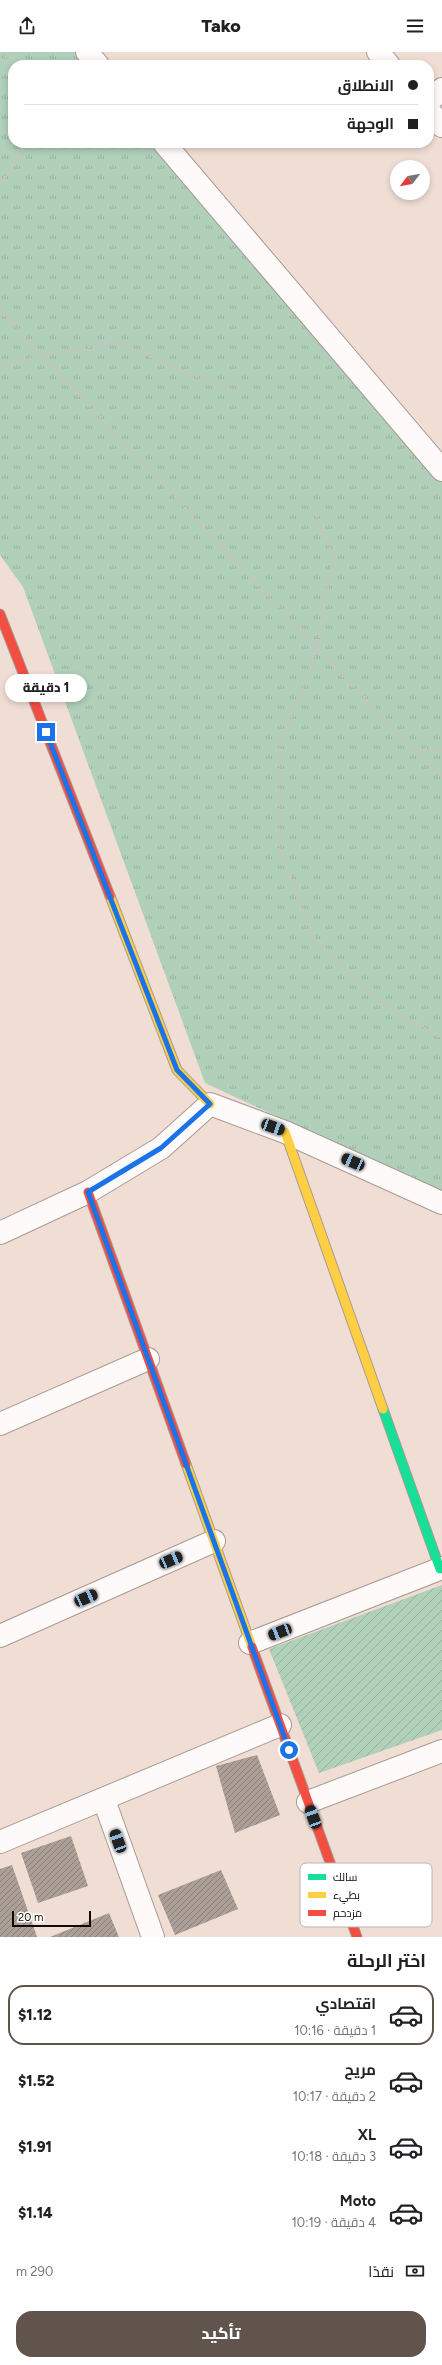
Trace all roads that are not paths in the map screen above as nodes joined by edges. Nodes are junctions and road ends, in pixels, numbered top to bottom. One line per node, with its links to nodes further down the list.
1 (87, 52): 3 (street)
2 (378, 52): 4 (street)
3 (94, 60)
4 (385, 60)
5 (442, 89): 6 (street)
6 (434, 96)
7 (434, 117): 8 (street)
8 (442, 126)
9 (168, 148): 10 (street)
10 (442, 470)
11 (0, 614): 12 (street)
12 (210, 1104): 13 (street); 14 (street)
13 (286, 1132): 15 (street); 20 (street)
14 (88, 1192): 16 (street); 17 (street)
15 (442, 1203)
16 (0, 1233)
17 (148, 1359): 18 (street); 19 (street)
18 (0, 1424)
19 (214, 1542): 21 (street); 22 (street)
20 (441, 1569): 22 (street)
21 (0, 1636)
22 (250, 1643): 23 (street)
23 (280, 1725): 25 (street); 26 (street)
24 (442, 1751): 26 (street)
25 (104, 1800): 27 (street); 30 (street)
26 (308, 1802): 28 (street)
27 (0, 1842)
28 (330, 1863)
29 (353, 1927): 31 (street)
30 (153, 1937)
31 (357, 1937)

